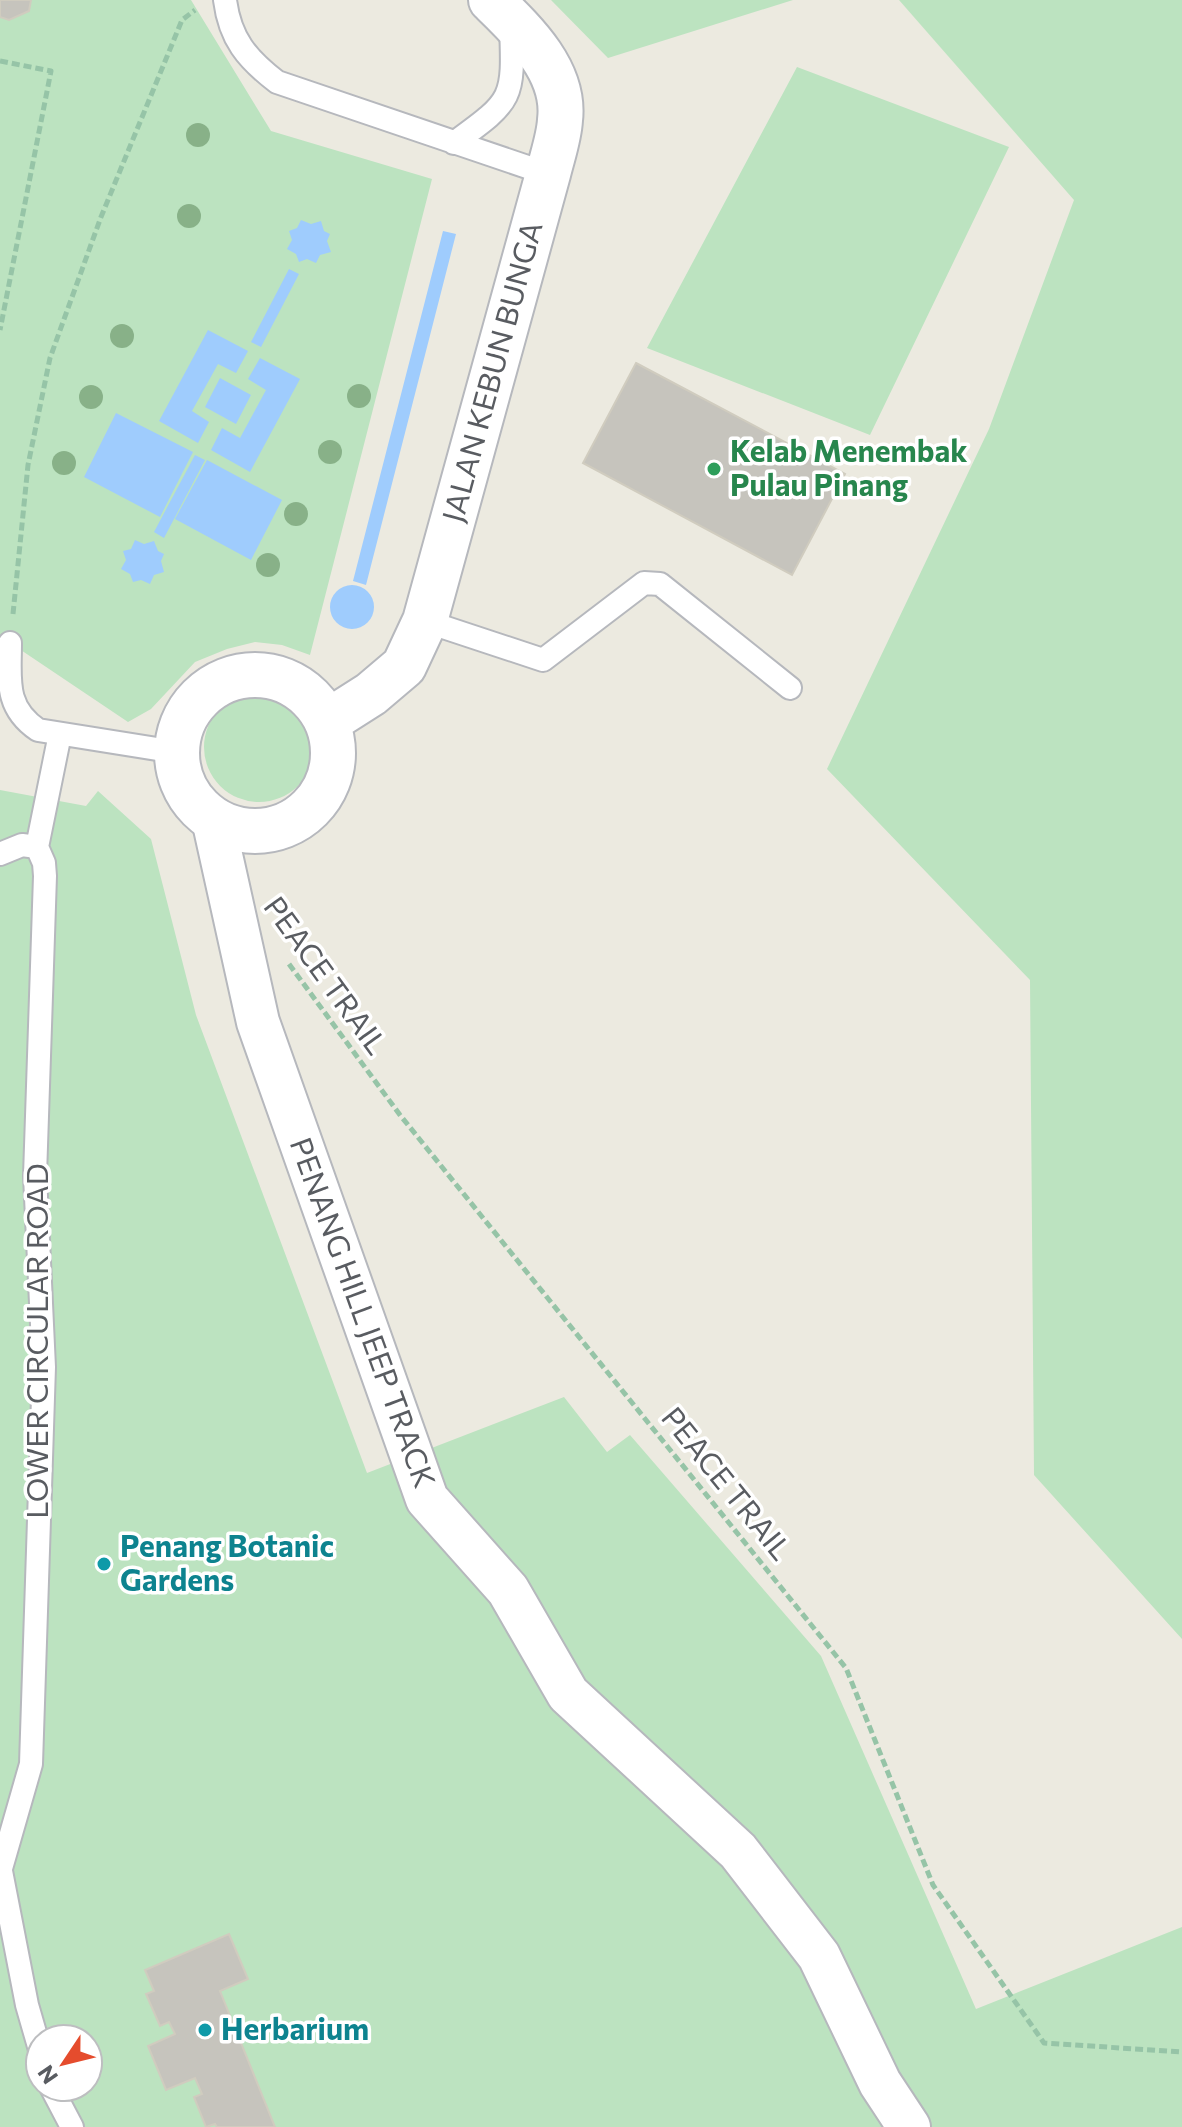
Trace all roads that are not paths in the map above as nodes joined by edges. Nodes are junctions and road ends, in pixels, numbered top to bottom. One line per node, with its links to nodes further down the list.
1 (225, 0): 3 (lane)
2 (501, 9): 3 (lane); 4 (street, JALAN KEBUN BUNGA)
3 (454, 143): 4 (lane)
4 (548, 174): 5 (street, JALAN KEBUN BUNGA)
5 (425, 621): 7 (lane); 8 (street, JALAN KEBUN BUNGA)
6 (10, 643): 9 (lane)
7 (790, 688)
8 (327, 722): 10 (street); 11 (street)
9 (60, 734): 10 (lane); 12 (lane)
10 (176, 752): 11 (street)
11 (213, 819): 18 (street, PENANG HILL JEEP TRACK)
12 (37, 847): 13 (lane); 14 (lane, LOWER CIRCULAR ROAD)
13 (0, 854)
14 (0, 1871): 15 (lane)
15 (32, 2023)
16 (59, 2103): 17 (lane)
17 (72, 2127)
18 (909, 2127)

